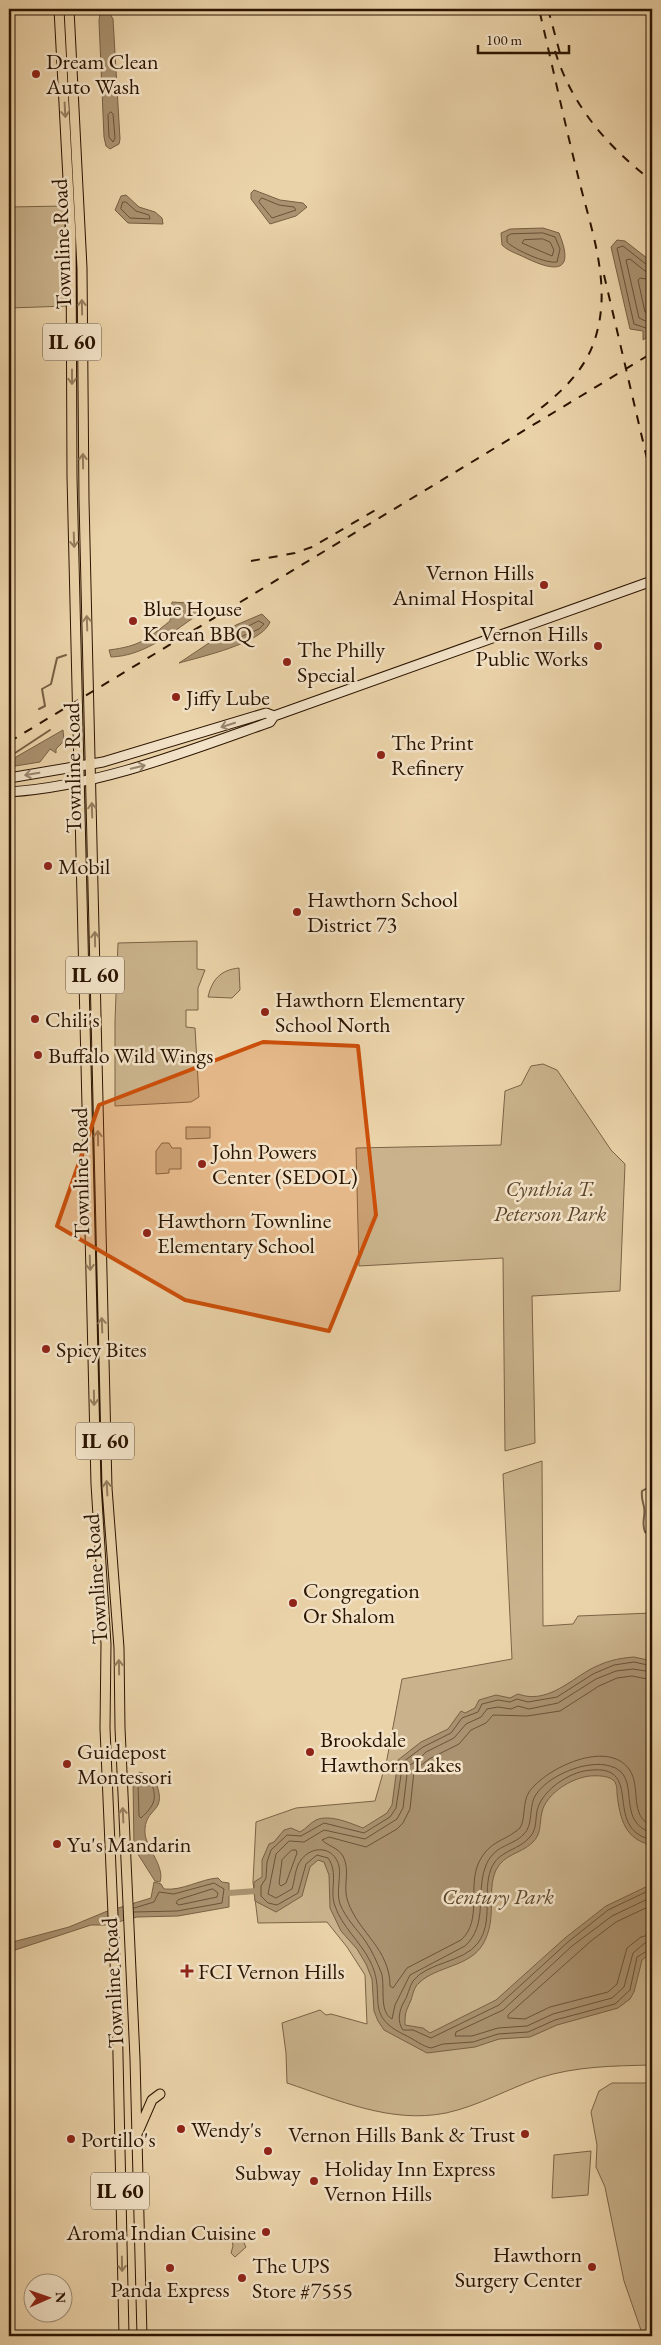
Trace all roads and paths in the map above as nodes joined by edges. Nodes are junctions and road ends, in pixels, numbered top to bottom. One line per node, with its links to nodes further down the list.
1 (59, 9): 6 (main road, Townline Road / IL 60, one-way to 6)
2 (69, 9): 5 (main road, Townline Road / IL 60, one-way to 2)
3 (652, 581): 4 (main road)
4 (274, 716): 5 (main road, one-way to 5); 8 (main road, one-way to 4)
5 (90, 764): 6 (main road); 8 (main road, Townline Road / IL 60)
6 (80, 766): 7 (main road, one-way to 7); 9 (main road, Townline Road / IL 60)
7 (9, 778)
8 (91, 780): 9 (main road); 12 (main road, Townline Road / IL 60, one-way to 8)
9 (80, 781): 10 (main road); 13 (main road, Townline Road / IL 60, one-way to 13)
10 (9, 792)
11 (160, 2094): 12 (main road)
12 (137, 2135): 14 (main road, Townline Road / IL 60)
13 (124, 2336)
14 (142, 2336)

